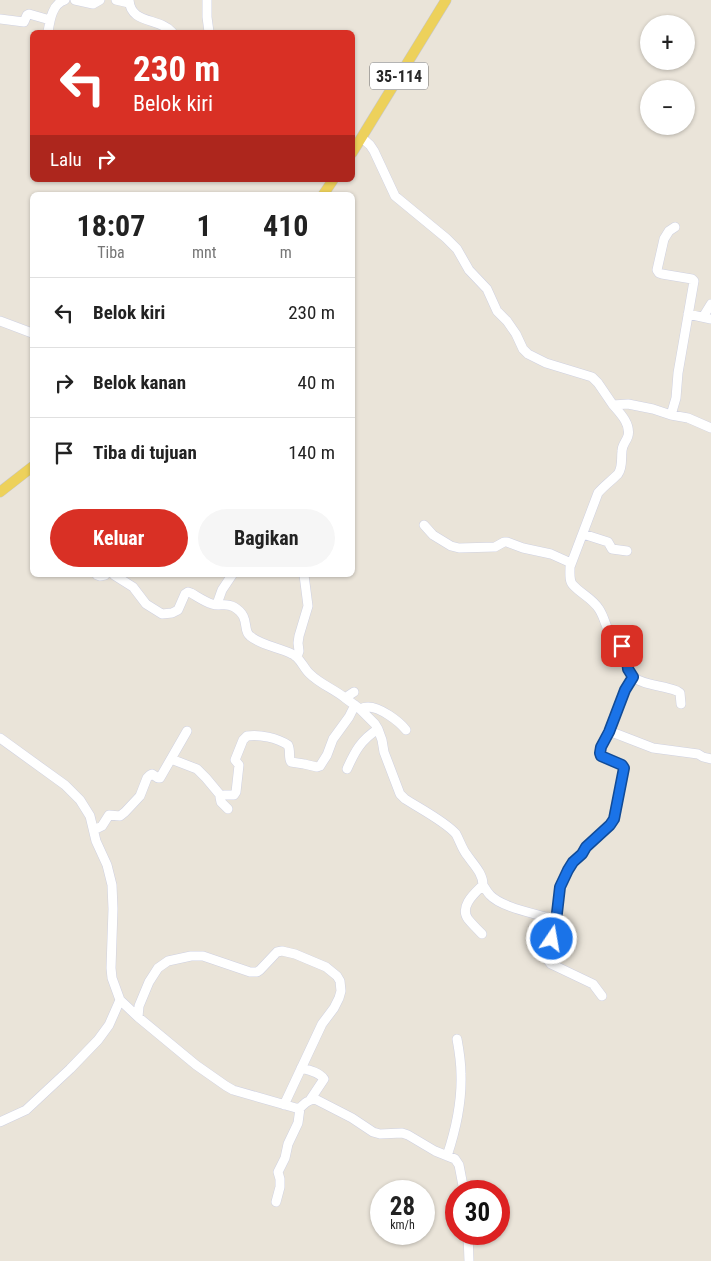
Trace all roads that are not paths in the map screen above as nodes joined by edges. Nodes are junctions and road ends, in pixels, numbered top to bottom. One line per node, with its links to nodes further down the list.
1 (65, 0): 9 (street)
2 (75, 0): 3 (street)
3 (100, 0)
4 (116, 0): 7 (street)
5 (207, 0): 12 (street)
6 (446, 0): 13 (main road, 35-114)
7 (129, 2): 11 (street)
8 (0, 19): 9 (street)
9 (50, 20): 10 (street)
10 (48, 30)
11 (170, 30)
12 (210, 30)
13 (362, 138): 14 (main road, 35-114); 21 (street)
14 (355, 148)
15 (676, 227): 17 (street)
16 (711, 304): 18 (street)
17 (688, 314): 18 (street); 22 (street)
18 (707, 318)
19 (0, 321): 20 (street)
20 (30, 332)
21 (613, 405): 22 (street); 27 (street)
22 (671, 414): 23 (street)
23 (711, 428)
24 (30, 468): 25 (main road)
25 (0, 492)
26 (424, 525): 29 (street)
27 (583, 534): 28 (street); 29 (street)
28 (627, 551)
29 (571, 563): 35 (street)
30 (117, 577): 33 (street)
31 (231, 577): 33 (street)
32 (304, 577): 34 (street)
33 (217, 604): 34 (street)
34 (296, 656): 37 (street)
35 (633, 677): 38 (street); 43 (street)
36 (354, 692): 37 (street)
37 (345, 698): 39 (street)
38 (682, 704)
39 (357, 707): 40 (street); 41 (street); 48 (street)
40 (378, 729): 47 (street); 51 (street)
41 (406, 730)
42 (187, 731): 45 (street)
43 (609, 732): 46 (street); 52 (street)
44 (0, 738): 50 (street)
45 (171, 759): 48 (street); 50 (street)
46 (711, 759)
47 (347, 769)
48 (221, 796): 49 (street)
49 (228, 809)
50 (94, 830): 55 (street)
51 (483, 885): 52 (street); 53 (street)
52 (556, 918): 54 (street)
53 (482, 934)
54 (602, 996)
55 (120, 1000): 56 (street); 62 (street)
56 (138, 1017): 58 (street); 60 (street)
57 (457, 1038): 63 (street)
58 (301, 1068): 59 (street); 60 (street)
59 (310, 1100): 61 (street); 63 (street)
60 (284, 1105): 61 (street)
61 (300, 1108): 65 (street)
62 (0, 1122)
63 (447, 1156): 64 (street)
64 (462, 1180)
65 (276, 1202)
66 (468, 1245): 67 (street)
67 (469, 1261)

